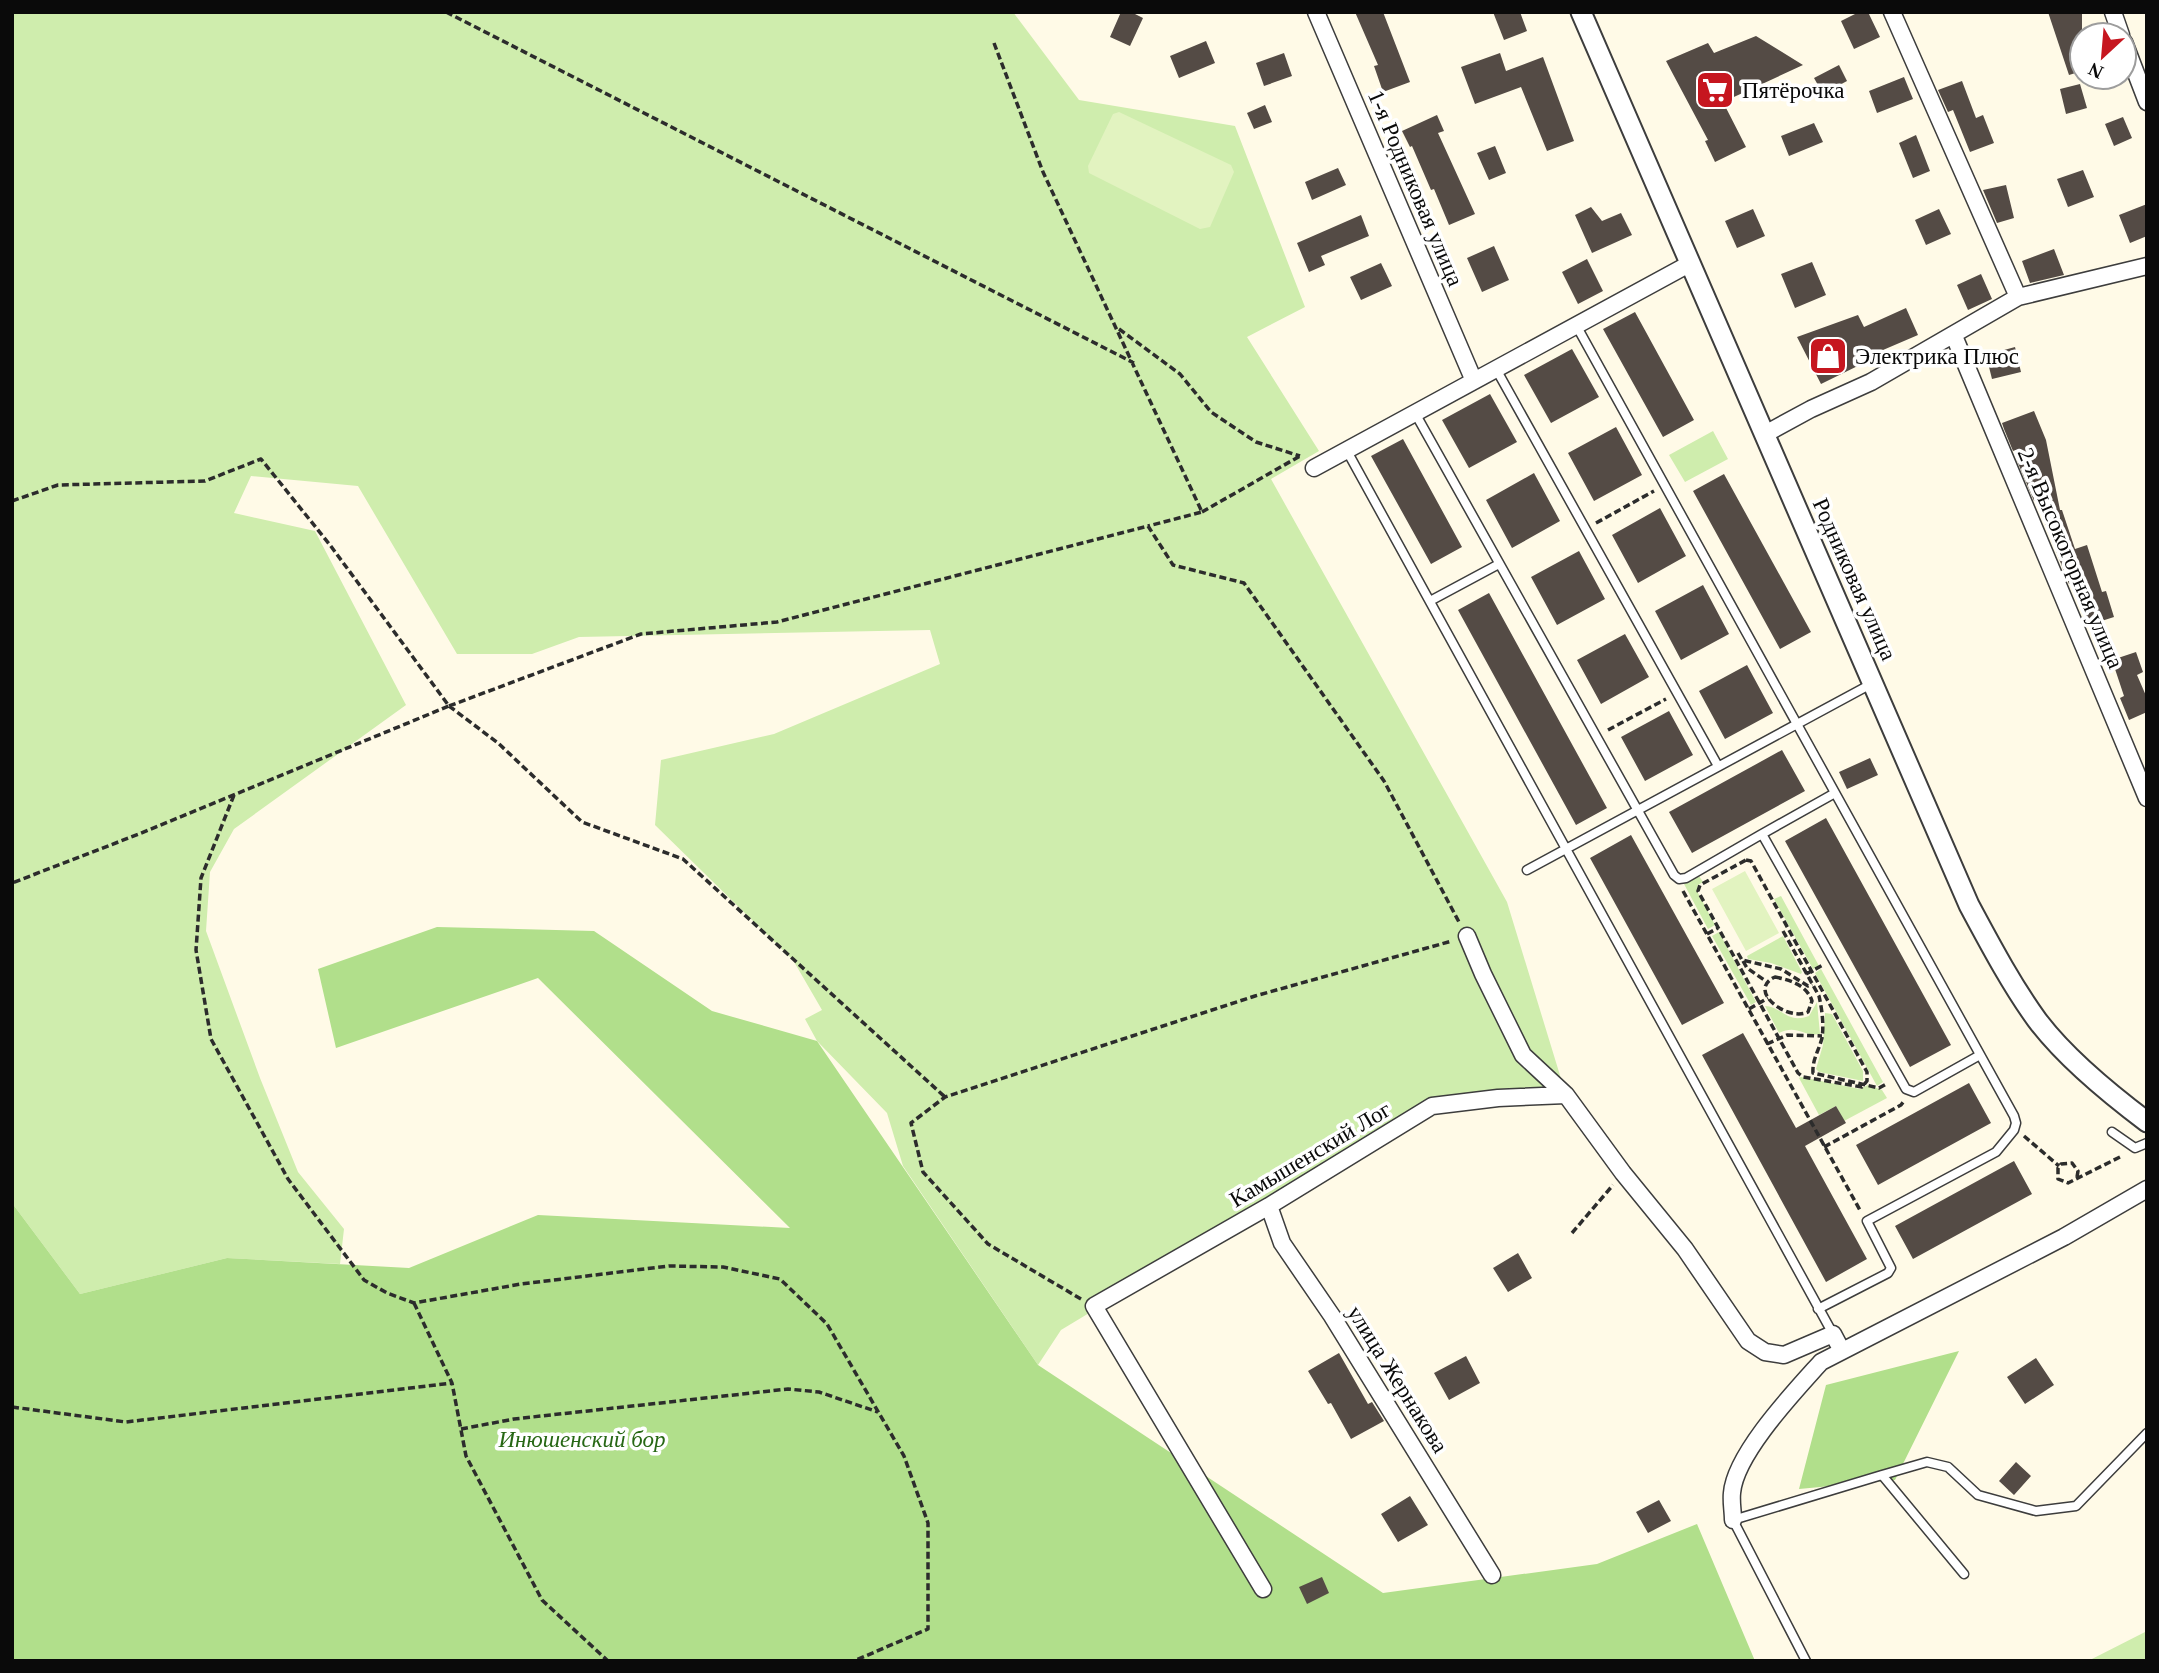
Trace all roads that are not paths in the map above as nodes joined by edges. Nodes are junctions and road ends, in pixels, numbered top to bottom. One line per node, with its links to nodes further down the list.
1 (1316, 12): 12 (street, 1-я Родниковая улица)
2 (1581, 12): 6 (street, Родниковая улица)
3 (1892, 12): 8 (street)
4 (2138, 79): 5 (street)
5 (2147, 102)
6 (1691, 263): 9 (street); 14 (street, Родниковая улица)
7 (2147, 266): 8 (street)
8 (2018, 298): 10 (street)
9 (1576, 325): 11 (street); 20 (lane)
10 (1954, 337): 14 (street); 23 (street, 2-я Высокогорная улица)
11 (1496, 369): 12 (street); 21 (lane)
12 (1474, 381): 13 (street)
13 (1415, 413): 15 (street); 17 (lane)
14 (1765, 434): 19 (street, Родниковая улица)
15 (1346, 450): 16 (street); 18 (lane)
16 (1314, 469)
17 (1499, 564): 18 (lane); 24 (lane)
18 (1430, 601): 26 (lane)
19 (1873, 683): 20 (lane); 31 (street, Родниковая улица)
20 (1797, 724): 21 (lane); 22 (lane)
21 (1718, 766): 24 (lane)
22 (1835, 793): 25 (lane); 29 (lane)
23 (2147, 798)
24 (1637, 810): 25 (lane); 26 (lane)
25 (1762, 835): 29 (lane)
26 (1566, 849): 27 (lane); 36 (lane)
27 (1527, 870)
28 (1467, 936): 30 (street)
29 (1980, 1055): 36 (lane)
30 (1566, 1095): 35 (street, Камышенский Лог); 37 (street)
31 (2147, 1122)
32 (2112, 1132): 33 (lane)
33 (2147, 1143)
34 (2147, 1189): 38 (street)
35 (1269, 1206): 43 (street, улица Жернакова); 44 (street, Камышенский Лог)
36 (1818, 1309): 37 (lane)
37 (1833, 1334): 38 (street)
38 (1842, 1351): 41 (street)
39 (2147, 1433): 40 (lane)
40 (1882, 1475): 41 (lane); 42 (lane)
41 (1733, 1520): 45 (lane)
42 (1964, 1574)
43 (1492, 1575)
44 (1263, 1590)
45 (1806, 1661)

